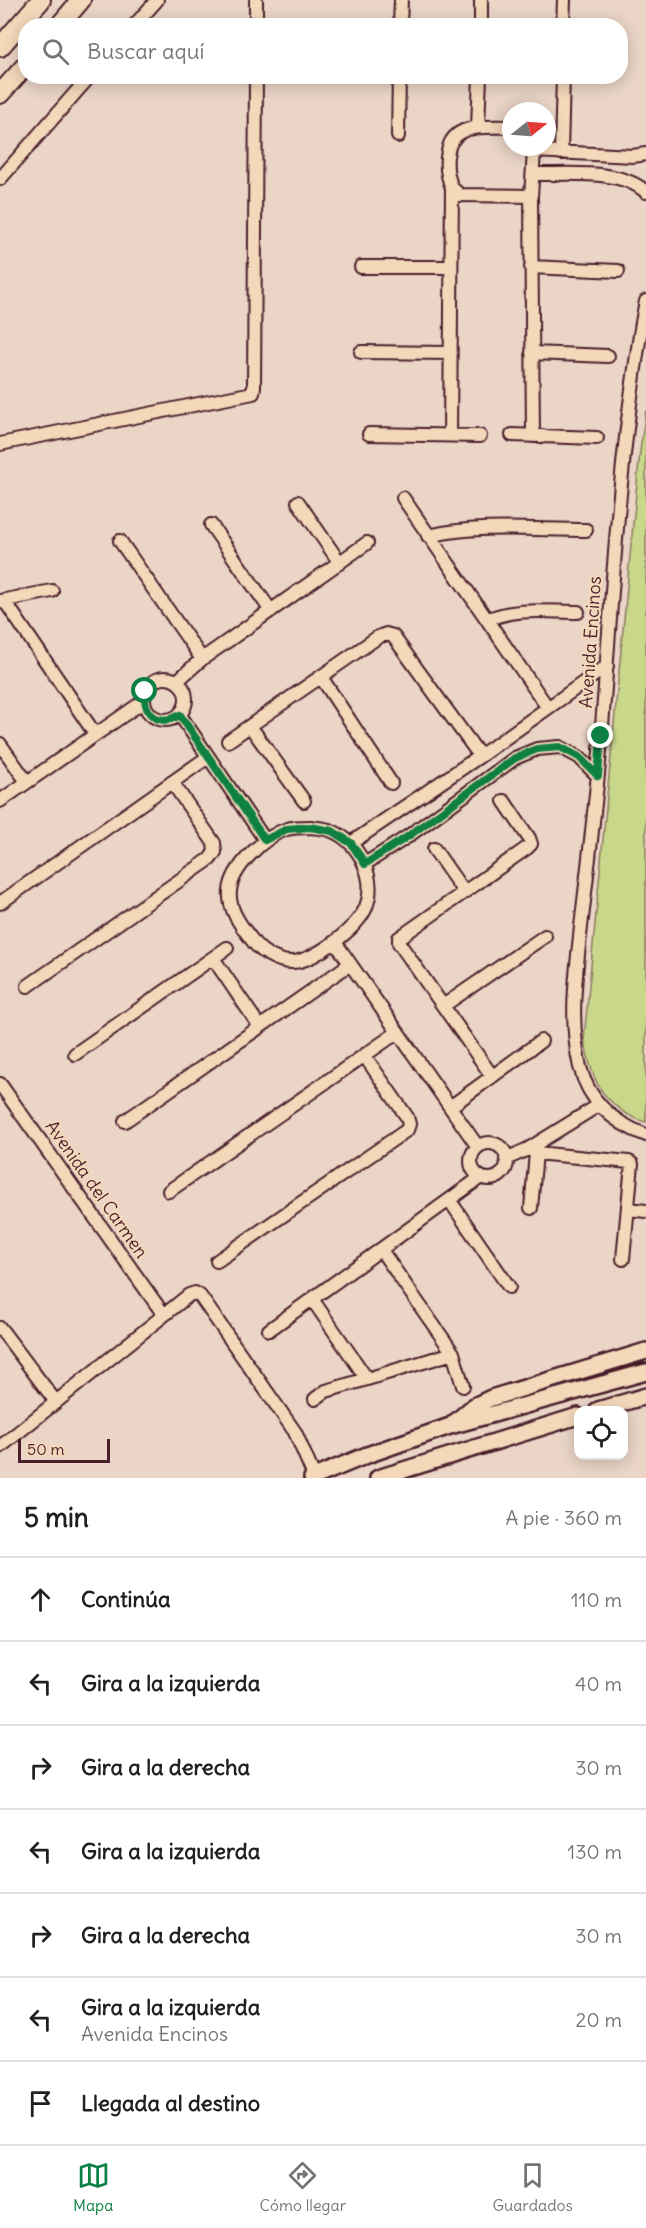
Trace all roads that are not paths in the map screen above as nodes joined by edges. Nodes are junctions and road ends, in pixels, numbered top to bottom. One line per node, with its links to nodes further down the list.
1 (41, 0): 8 (highway)
2 (81, 0): 9 (highway)
3 (157, 0): 10 (street)
4 (256, 0): 11 (street)
5 (401, 0): 12 (street)
6 (481, 0): 13 (street)
7 (564, 0): 14 (street)
8 (25, 18)
9 (66, 18)
10 (141, 18)
11 (256, 18)
12 (400, 18)
13 (481, 18)
14 (563, 18)
15 (18, 26): 16 (highway)
16 (0, 47)
17 (18, 74): 23 (highway)
18 (83, 84): 32 (street)
19 (256, 84): 51 (street)
20 (399, 84): 26 (street)
21 (480, 84): 24 (street)
22 (562, 84): 28 (street)
23 (0, 94)
24 (478, 127): 25 (street); 33 (street)
25 (502, 127)
26 (398, 136)
27 (556, 152): 28 (street)
28 (561, 153): 29 (street)
29 (646, 154)
30 (533, 156): 31 (street)
31 (533, 174): 34 (street); 35 (street)
32 (0, 180)
33 (452, 188): 35 (street); 37 (street)
34 (646, 192)
35 (531, 196): 38 (street)
36 (361, 267): 37 (street)
37 (451, 267): 42 (street)
38 (531, 267): 39 (street); 43 (street)
39 (618, 271)
40 (646, 301): 66 (street, Avenida Encinos)
41 (361, 352): 42 (street)
42 (450, 353): 46 (street)
43 (532, 353): 44 (street); 49 (street)
44 (608, 356)
45 (369, 434): 46 (street)
46 (450, 435): 48 (street)
47 (512, 435): 49 (street)
48 (480, 436)
49 (533, 436): 50 (street)
50 (597, 438)
51 (0, 444)
52 (403, 498): 56 (street)
53 (298, 502): 59 (street)
54 (211, 525): 62 (street)
55 (586, 530): 56 (street)
56 (428, 536): 64 (street)
57 (120, 541): 65 (street)
58 (368, 543): 59 (street)
59 (340, 563): 62 (street)
60 (52, 591): 61 (street)
61 (2, 600): 73 (street)
62 (272, 611): 65 (street)
63 (578, 612): 64 (street)
64 (487, 620): 70 (street)
65 (202, 659): 68 (street)
66 (607, 666): 70 (street); 78 (street, Avenida Encinos)
67 (321, 676): 72 (street); 76 (street); 81 (street)
68 (177, 681): 69 (street); 71 (street)
69 (144, 701): 71 (street); 73 (street)
70 (548, 708): 76 (street)
71 (180, 715): 77 (street)
72 (250, 726): 74 (street); 83 (street)
73 (95, 734): 79 (street)
74 (228, 741)
75 (0, 744): 79 (street)
76 (480, 756): 86 (street)
77 (208, 757): 80 (street); 85 (street)
78 (598, 776): 88 (street); 105 (street, Avenida Encinos)
79 (27, 782): 82 (street)
80 (172, 782): 90 (street); 96 (street)
81 (391, 783)
82 (0, 801)
83 (304, 801)
84 (504, 801): 89 (street)
85 (265, 840): 86 (street); 92 (street)
86 (351, 843): 88 (street)
87 (434, 849): 89 (street)
88 (365, 864): 92 (street)
89 (464, 892): 97 (street)
90 (0, 903)
91 (545, 936): 97 (street)
92 (334, 942): 95 (street)
93 (226, 948): 94 (street)
94 (213, 958): 98 (street); 101 (street)
95 (350, 964): 98 (street); 99 (street)
96 (28, 986)
97 (443, 1006): 103 (street)
98 (260, 1027): 107 (street)
99 (398, 1032): 102 (street); 106 (street)
100 (541, 1041): 103 (street)
101 (75, 1054)
102 (364, 1055): 113 (street); 120 (street)
103 (492, 1076): 106 (street)
104 (0, 1084): 123 (street, Avenida del Carmen)
105 (599, 1106): 108 (street, Avenida Encinos); 110 (street)
106 (450, 1107): 109 (street)
107 (125, 1121)
108 (646, 1135)
109 (478, 1147): 111 (street); 112 (street)
110 (532, 1151): 111 (street); 115 (street); 116 (street)
111 (506, 1159): 112 (street)
112 (481, 1177): 114 (street)
113 (169, 1191)
114 (450, 1201): 118 (street); 121 (street)
115 (531, 1208)
116 (628, 1209): 117 (street); 119 (street)
117 (646, 1211)
118 (381, 1250): 122 (street); 127 (street)
119 (623, 1259)
120 (218, 1261)
121 (509, 1287)
122 (312, 1299): 125 (street); 129 (street)
123 (164, 1315): 133 (street); 138 (street)
124 (0, 1328): 133 (street)
125 (269, 1330)
126 (646, 1351): 136 (main road)
127 (453, 1353): 129 (street); 130 (street)
128 (646, 1372): 136 (main road)
129 (367, 1379): 132 (street)
130 (463, 1386)
131 (646, 1396): 134 (main road)
132 (315, 1399)
133 (56, 1402): 137 (street)
134 (612, 1406)
135 (574, 1418): 139 (main road)
136 (450, 1426): 138 (main road)
137 (2, 1442)
138 (313, 1477)
139 (378, 1478)

